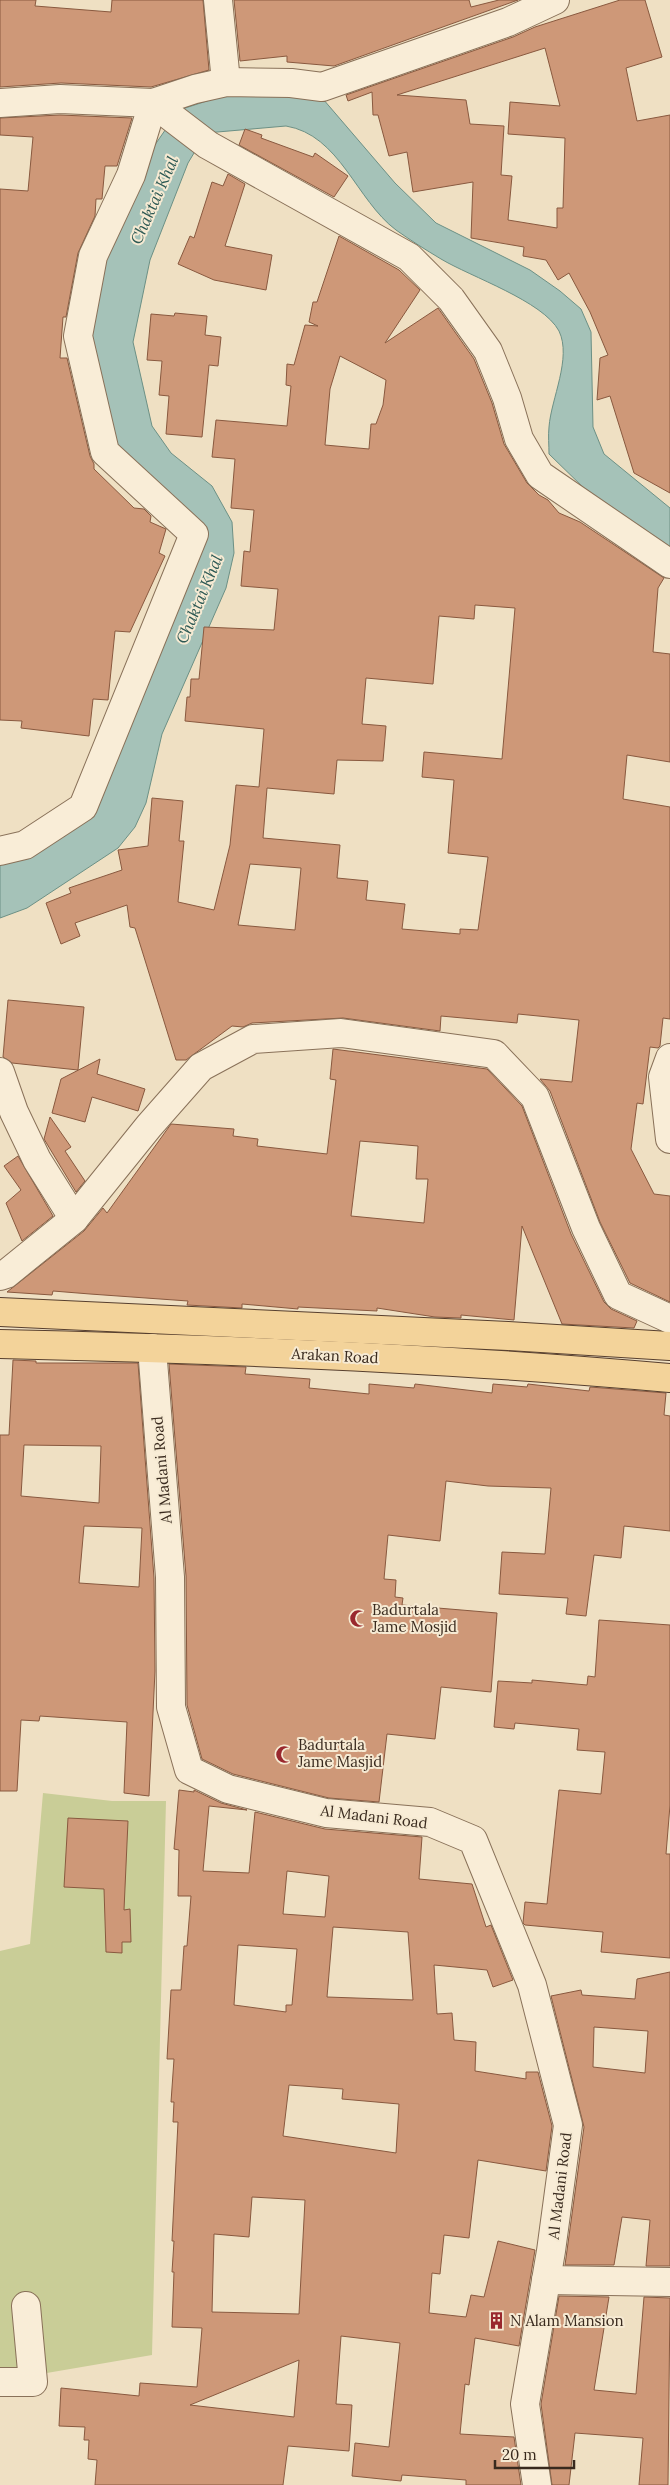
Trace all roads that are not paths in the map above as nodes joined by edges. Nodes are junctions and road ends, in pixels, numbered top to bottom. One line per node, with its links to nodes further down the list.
1 (218, 0): 3 (street)
2 (554, 0): 3 (street)
3 (226, 82): 5 (street)
4 (0, 104): 5 (street)
5 (158, 106): 6 (street); 7 (street)
6 (670, 564)
7 (0, 851)
8 (670, 1058): 10 (street)
9 (0, 1072): 11 (street)
10 (670, 1139)
11 (74, 1218): 12 (street); 14 (street)
12 (0, 1276)
13 (0, 1312): 16 (main road, Arakan Road)
14 (670, 1319)
15 (0, 1344): 17 (main road, Arakan Road)
16 (670, 1346)
17 (152, 1348): 18 (main road, Arakan Road); 19 (street, Al Madani Road)
18 (670, 1378)
19 (546, 2280): 20 (street); 23 (street, Al Madani Road)
20 (670, 2282)
21 (26, 2306): 22 (street)
22 (0, 2382)
23 (537, 2485)

